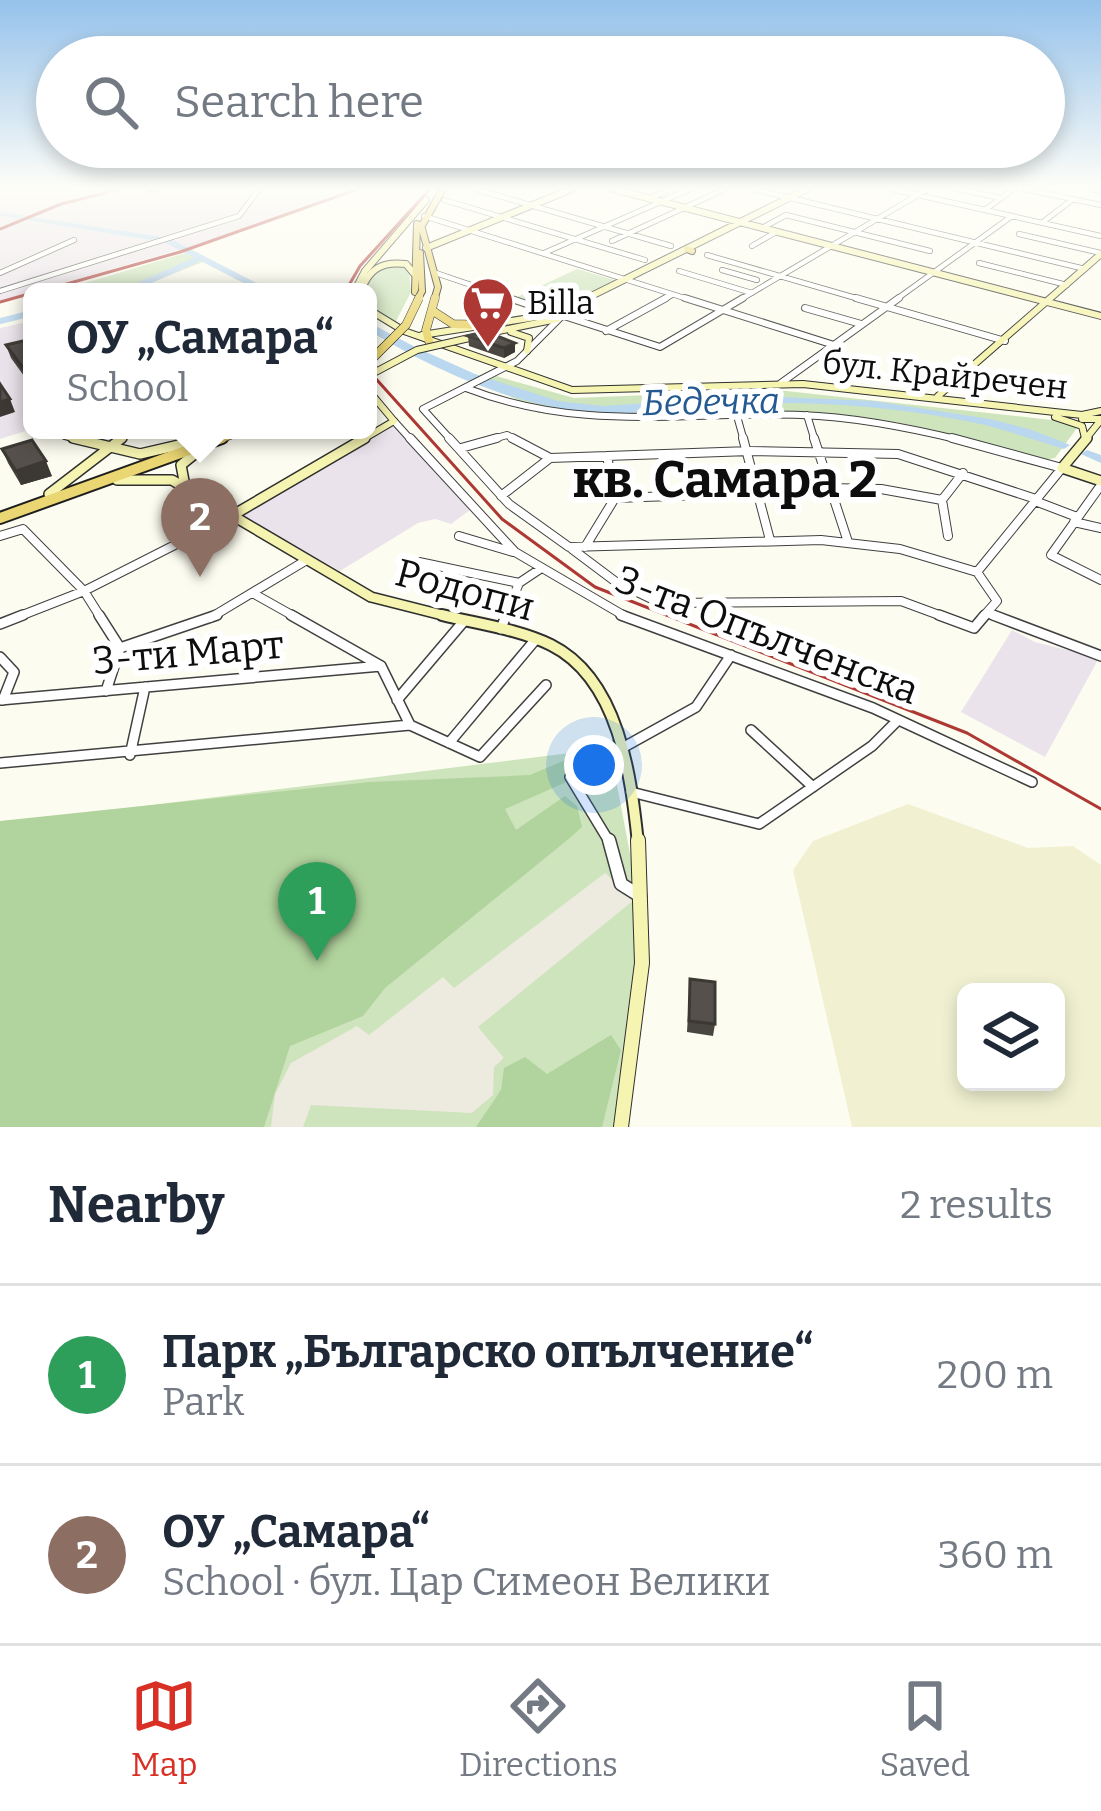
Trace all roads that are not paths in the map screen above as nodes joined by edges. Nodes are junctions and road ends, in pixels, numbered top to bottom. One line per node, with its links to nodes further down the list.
1 (71, 242): 33 (street)
2 (164, 242): 38 (street)
3 (390, 242): 39 (street)
4 (415, 242): 35 (main road)
5 (422, 242): 42 (main road)
6 (435, 242): 18 (street)
7 (505, 242): 23 (street)
8 (572, 242): 23 (street)
9 (581, 242): 26 (street)
10 (657, 242): 19 (street)
11 (707, 242): 36 (street)
12 (760, 242): 20 (street)
13 (814, 242): 21 (street)
14 (840, 242): 21 (street)
15 (893, 242): 22 (street)
16 (976, 242): 29 (street); 32 (street)
17 (1050, 242): 24 (street)
18 (425, 244): 31 (main road)
19 (671, 246)
20 (752, 246)
21 (832, 246): 32 (street); 34 (street)
22 (930, 251)
23 (544, 254): 36 (street)
24 (1101, 254): 29 (street)
25 (707, 255): 27 (street)
26 (645, 260)
27 (734, 263): 34 (street); 37 (street)
28 (980, 263): 41 (street)
29 (1085, 268): 41 (street)
30 (679, 271): 43 (street)
31 (434, 272): 49 (main road); 50 (street)
32 (934, 273): 45 (street); 46 (street)
33 (0, 274)
34 (781, 276): 43 (street); 46 (street)
35 (417, 277): 40 (street); 42 (main road)
36 (629, 280): 44 (street); 50 (street)
37 (757, 280)
38 (27, 283)
39 (360, 283)
40 (362, 283)
41 (1067, 285): 45 (street)
42 (418, 291): 61 (main road, bridge)
43 (752, 293): 48 (street)
44 (673, 294): 48 (street); 56 (street)
45 (1048, 302): 51 (street); 58 (street)
46 (886, 307): 55 (street); 58 (street)
47 (805, 308): 55 (street)
48 (724, 310): 56 (street); 60 (street)
49 (433, 311): 54 (main road); 59 (main road)
50 (560, 316): 54 (street); 56 (street); 57 (street); 62 (street)
51 (1101, 316)
52 (377, 317): 59 (street, бул. Крайречен)
53 (377, 317): 59 (street, бул. Крайречен)
54 (489, 325): 59 (street)
55 (862, 325): 60 (street)
56 (606, 331)
57 (500, 332): 62 (street); 63 (street, bridge)
58 (1006, 340): 65 (street)
59 (432, 342): 64 (street, бул. Крайречен)
60 (834, 345): 66 (street)
61 (377, 351)
62 (527, 351): 64 (street)
63 (377, 371)
64 (497, 372): 66 (street, бул. Крайречен); 67 (street); 69 (street, бул. Крайречен)
65 (959, 382): 68 (street); 68 (street)
66 (781, 383): 69 (street, бул. Крайречен)
67 (468, 386): 73 (street); 88 (street)
68 (954, 397): 69 (street); 71 (street)
69 (931, 399): 71 (street, бул. Крайречен)
70 (377, 401): 76 (street)
71 (986, 406): 74 (street, бул. Крайречен); 75 (street, бул. Крайречен)
72 (807, 415): 73 (street); 90 (street); 96 (street)
73 (737, 416): 89 (street)
74 (1055, 417): 75 (street, бул. Крайречен); 85 (street)
75 (1098, 419): 85 (street)
76 (394, 421): 77 (street); 118 (street, 3-та Опълченска)
77 (377, 431)
78 (70, 439): 95 (street)
79 (78, 439): 87 (street)
80 (120, 439): 87 (street)
81 (124, 439): 91 (street)
82 (211, 439): 86 (main road)
83 (214, 439): 86 (main road)
84 (363, 439): 108 (street)
85 (1085, 439): 92 (street)
86 (207, 441): 91 (street); 99 (street); 102 (main road)
87 (110, 446): 91 (street); 95 (street)
88 (461, 448): 94 (street); 103 (street)
89 (750, 451): 90 (street); 93 (street); 101 (street)
90 (814, 451): 97 (street); 100 (street)
91 (128, 452)
92 (1073, 454): 96 (street); 98 (street)
93 (607, 456): 94 (street); 104 (street)
94 (550, 458): 103 (street)
95 (88, 467): 102 (street)
96 (1062, 468): 98 (street); 106 (street)
97 (963, 473): 105 (street); 106 (street)
98 (1099, 481): 109 (street)
99 (185, 486): 102 (street); 108 (street, Родопи)
100 (827, 488): 105 (street); 115 (street)
101 (758, 493): 104 (street); 114 (street)
102 (52, 496): 107 (main road)
103 (501, 496): 117 (street)
104 (615, 498): 116 (street)
105 (942, 500): 113 (street)
106 (1036, 500): 109 (street); 122 (street)
107 (0, 515)
108 (228, 518): 119 (street, Родопи); 125 (street)
109 (1076, 520): 110 (street); 123 (street)
110 (1101, 529)
111 (0, 536): 125 (street)
112 (459, 536): 118 (street)
113 (948, 536)
114 (770, 539): 115 (street); 116 (street)
115 (848, 542): 122 (street)
116 (585, 547): 117 (street)
117 (572, 549): 127 (street)
118 (514, 552): 121 (street, 3-та Опълченска)
119 (305, 561): 126 (street); 128 (street, Родопи)
120 (419, 562): 124 (street)
121 (540, 569): 124 (street); 133 (street, 3-та Опълченска)
122 (977, 572): 127 (street)
123 (1101, 580)
124 (519, 583): 130 (street)
125 (84, 591): 129 (street); 132 (street)
126 (256, 596): 132 (street); 136 (street)
127 (986, 613): 134 (street)
128 (465, 620): 130 (street, Родопи); 141 (street)
129 (0, 624)
130 (501, 629): 131 (street, Родопи)
131 (536, 639): 145 (street); 146 (street, Родопи)
132 (120, 648): 139 (street)
133 (731, 655): 142 (street, 3-та Опълченска); 146 (street)
134 (1101, 656)
135 (0, 657): 140 (street)
136 (381, 666): 138 (street, 3-ти Март); 141 (street)
137 (546, 685): 145 (street)
138 (145, 687): 139 (street, 3-ти Март); 147 (street)
139 (106, 691): 140 (street, 3-ти Март)
140 (2, 700)
141 (397, 700): 143 (street)
142 (898, 719): 149 (street, 3-та Опълченска); 150 (street)
143 (410, 725): 145 (street); 147 (street)
144 (751, 730): 150 (street)
145 (448, 742)
146 (624, 748): 151 (street, Родопи); 152 (street)
147 (130, 755): 148 (street)
148 (0, 763)
149 (1032, 782)
150 (813, 787): 151 (street)
151 (629, 792): 152 (street, Родопи)
152 (641, 897): 153 (street, Родопи)
153 (621, 1127)

